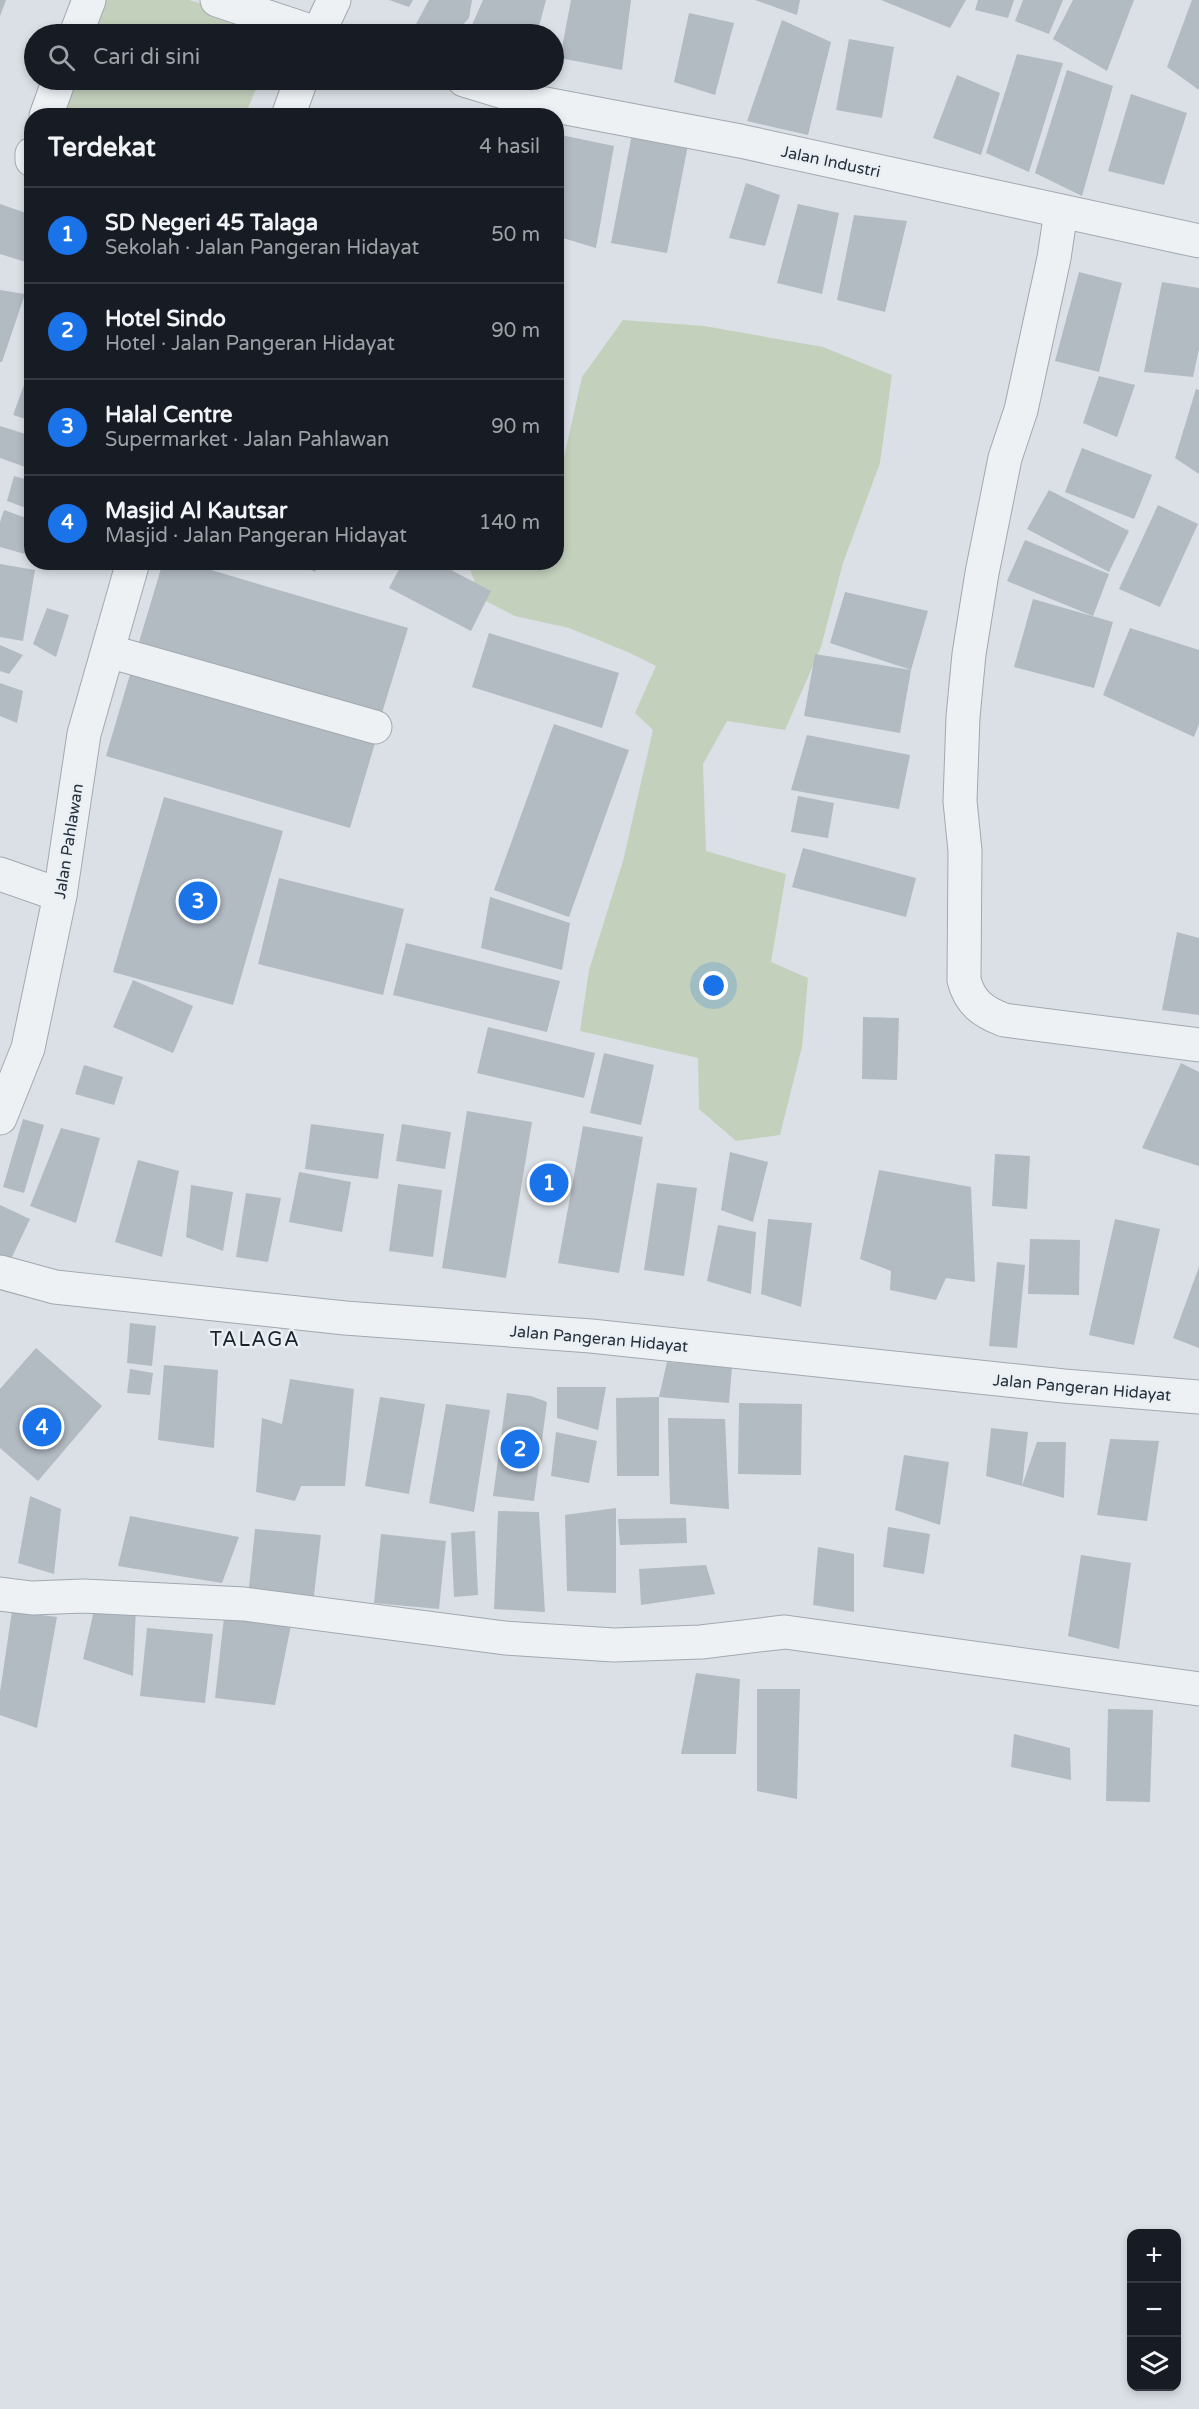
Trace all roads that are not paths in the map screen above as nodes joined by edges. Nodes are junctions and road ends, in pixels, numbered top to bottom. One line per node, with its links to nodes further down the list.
1 (89, 0): 4 (street)
2 (217, 0): 5 (street)
3 (334, 0): 6 (street)
4 (80, 24)
5 (288, 24)
6 (323, 24)
7 (55, 90): 10 (street)
8 (297, 90): 11 (street)
9 (497, 90): 12 (street, Jalan Industri)
10 (49, 108)
11 (291, 108)
12 (1061, 211): 13 (street, Jalan Industri); 19 (street)
13 (1199, 241)
14 (131, 570): 15 (street, Jalan Pahlawan)
15 (108, 651): 16 (street); 18 (street, Jalan Pahlawan)
16 (375, 727)
17 (0, 874): 18 (street)
18 (60, 896): 20 (street, Jalan Pahlawan)
19 (1199, 1045)
20 (0, 1118)
21 (0, 1272): 22 (street, Jalan Pangeran Hidayat)
22 (1199, 1397)
23 (0, 1594): 24 (street)
24 (1199, 1689)

